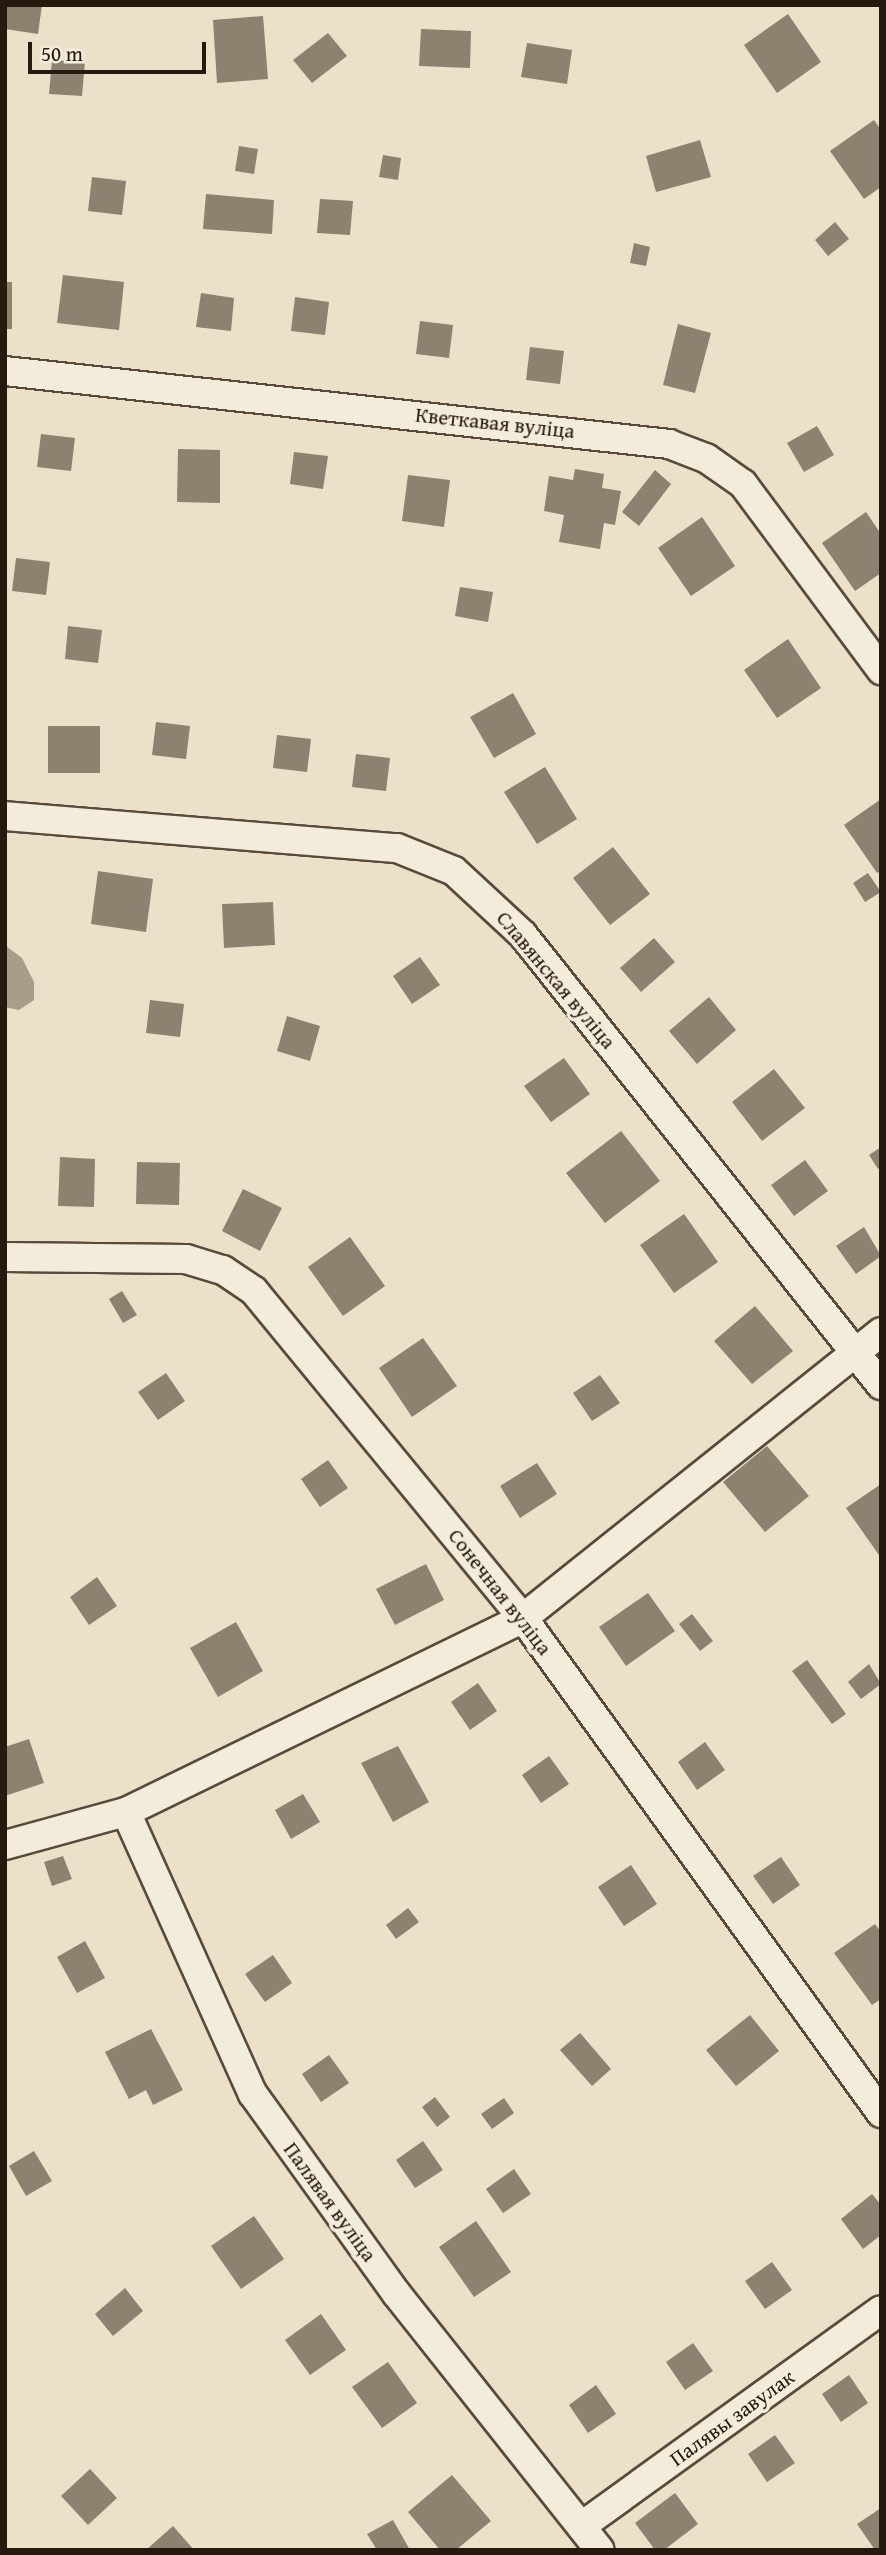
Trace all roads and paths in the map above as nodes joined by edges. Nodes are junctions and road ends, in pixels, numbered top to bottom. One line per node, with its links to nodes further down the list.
1 (5, 371): 2 (street, Кветкавая вуліца)
2 (881, 670)
3 (5, 816): 6 (street, Славянская вуліца)
4 (5, 1257): 8 (street, Сонечная вуліца)
5 (881, 1332): 6 (street)
6 (856, 1352): 7 (street, Славянская вуліца); 8 (street)
7 (881, 1385)
8 (523, 1618): 9 (street); 11 (street, Сонечная вуліца)
9 (126, 1812): 10 (street); 13 (street, Палявая вуліца)
10 (5, 1845)
11 (881, 2113)
12 (881, 2310): 13 (street, Палявы завулак)
13 (583, 2525): 14 (street, Палявая вуліца)
14 (600, 2550)

